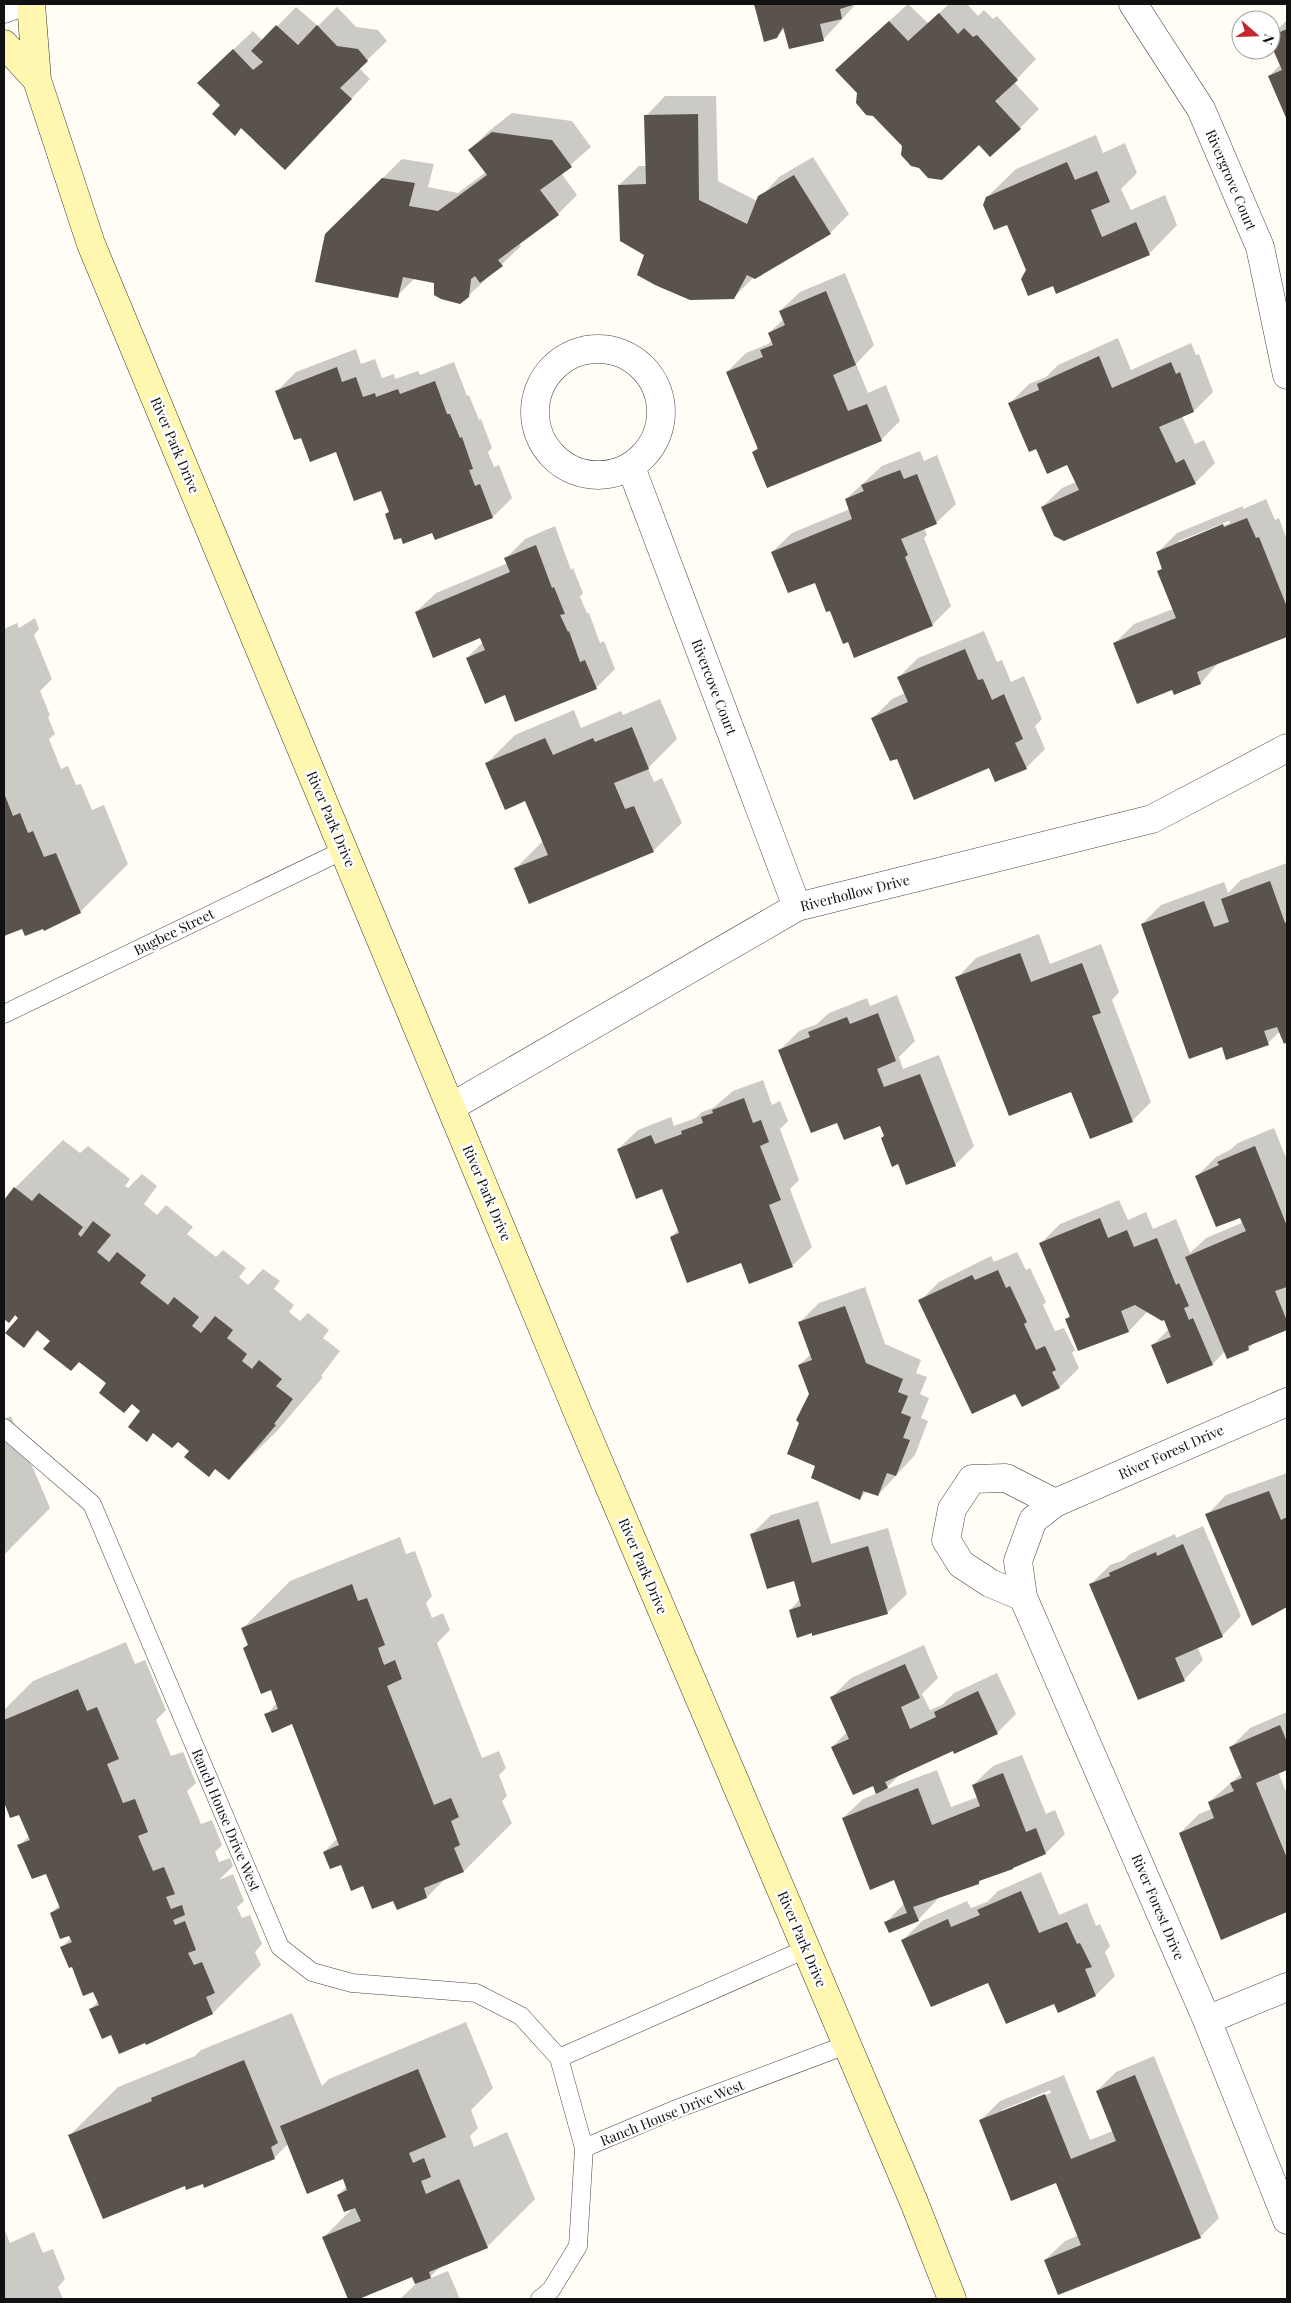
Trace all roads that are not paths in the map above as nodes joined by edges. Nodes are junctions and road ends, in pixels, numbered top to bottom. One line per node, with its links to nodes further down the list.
1 (17, 4): 4 (street)
2 (31, 4): 6 (street, River Park Drive)
3 (1132, 4): 7 (street, Rivergrove Court)
4 (4, 9)
5 (4, 44): 6 (street, River Park Drive)
6 (36, 80): 10 (street, River Park Drive)
7 (1287, 375)
8 (631, 467): 8 (street); 11 (street, Rivercove Court)
9 (1287, 748): 11 (street, Riverhollow Drive)
10 (344, 850): 12 (lane, Bugbee Street); 13 (street, River Park Drive)
11 (797, 907): 13 (street, Riverhollow Drive)
12 (4, 1014)
13 (451, 1107): 18 (street, River Park Drive)
14 (1287, 1402): 16 (street, River Forest Drive)
15 (7, 1430): 22 (lane, Ranch House Drive West)
16 (1055, 1503): 17 (street, River Forest Drive); 17 (street)
17 (1023, 1597): 20 (street, River Forest Drive)
18 (806, 1949): 21 (street, River Park Drive); 22 (lane)
19 (1287, 1987): 20 (street)
20 (1207, 2020): 24 (street, River Forest Drive)
21 (846, 2045): 23 (lane, Ranch House Drive West); 26 (street, River Park Drive)
22 (559, 2058): 23 (lane, Ranch House Drive West)
23 (584, 2148): 25 (lane)
24 (1287, 2220)
25 (540, 2299)
26 (952, 2299)

